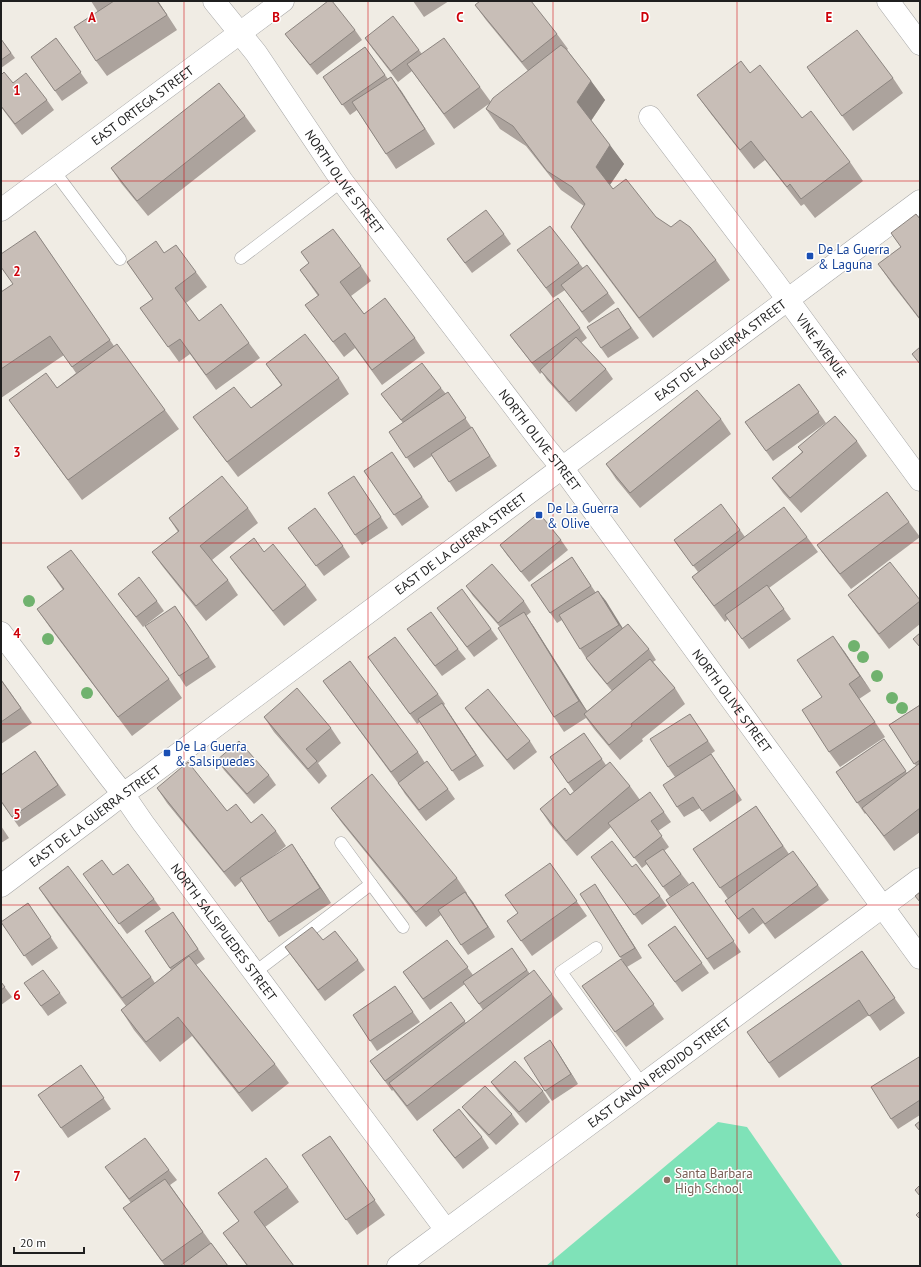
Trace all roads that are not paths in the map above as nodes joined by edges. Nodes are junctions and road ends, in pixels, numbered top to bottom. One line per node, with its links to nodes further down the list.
1 (214, 1): 4 (street, NORTH OLIVE STREET)
2 (283, 1): 4 (street, EAST ORTEGA STREET)
3 (888, 1): 5 (street)
4 (239, 33): 7 (street, EAST ORTEGA STREET); 8 (street, NORTH OLIVE STREET)
5 (920, 44)
6 (650, 117): 13 (street, VINE AVENUE)
7 (54, 171): 10 (street, EAST ORTEGA STREET); 12 (lane)
8 (342, 181): 11 (lane); 14 (street, NORTH OLIVE STREET)
9 (920, 201): 13 (street, EAST DE LA GUERRA STREET)
10 (1, 210)
11 (241, 258)
12 (120, 259)
13 (788, 300): 14 (street, EAST DE LA GUERRA STREET); 15 (street, VINE AVENUE)
14 (563, 469): 17 (street, EAST DE LA GUERRA STREET); 22 (street, NORTH OLIVE STREET)
15 (920, 480)
16 (2, 636): 17 (street, NORTH SALSIPUEDES STREET)
17 (123, 794): 21 (street, EAST DE LA GUERRA STREET); 26 (street, NORTH SALSIPUEDES STREET)
18 (341, 843): 20 (lane)
19 (920, 879): 22 (street, EAST CANON PERDIDO STREET)
20 (371, 884): 23 (lane); 26 (lane)
21 (1, 886)
22 (882, 907): 25 (street, NORTH OLIVE STREET); 27 (street, EAST CANON PERDIDO STREET)
23 (403, 927)
24 (596, 948): 27 (lane)
25 (920, 958)
26 (254, 973): 28 (street, NORTH SALSIPUEDES STREET)
27 (642, 1084): 28 (street, EAST CANON PERDIDO STREET)
28 (446, 1230): 29 (street, EAST CANON PERDIDO STREET)
29 (398, 1266)

